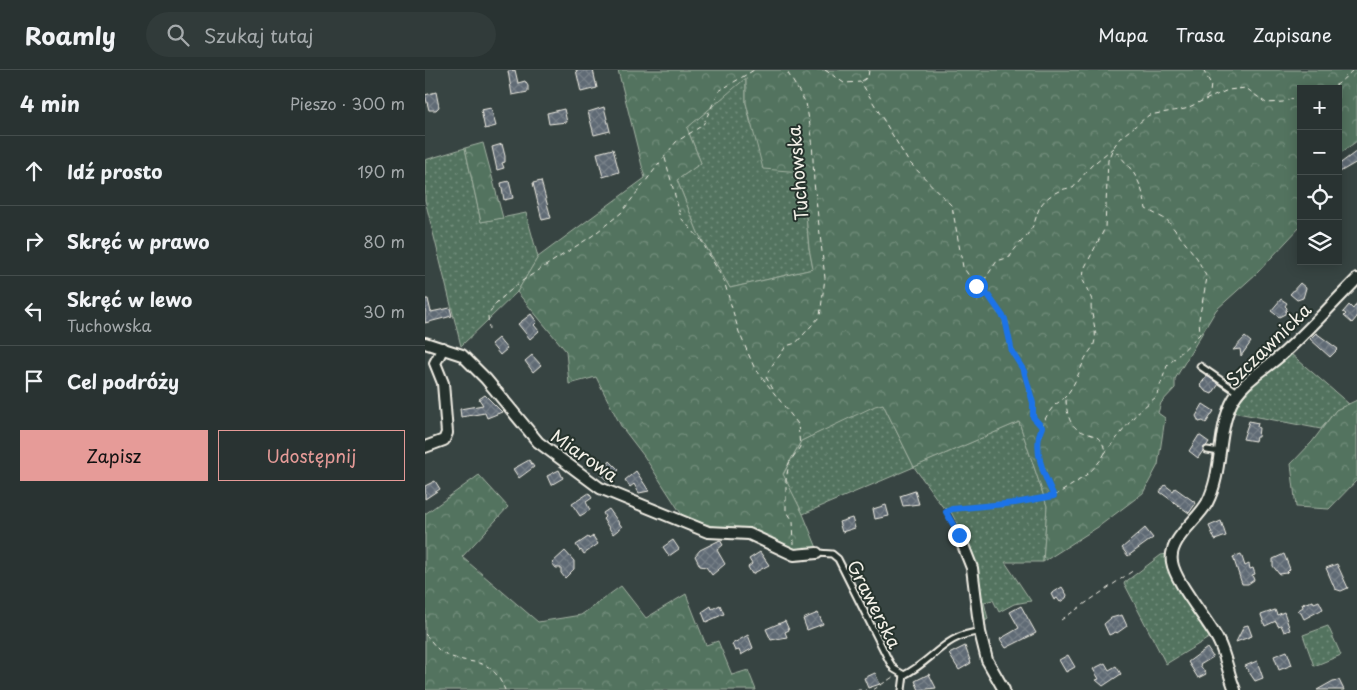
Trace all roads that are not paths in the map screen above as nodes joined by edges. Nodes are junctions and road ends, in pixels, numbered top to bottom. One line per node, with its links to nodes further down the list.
1 (1357, 279): 5 (street, Szczawnicka)
2 (425, 343): 3 (street, Miarowa)
3 (443, 348): 6 (street); 10 (street, Miarowa)
4 (1200, 366): 5 (lane)
5 (1239, 394): 8 (street, Szczawnicka)
6 (425, 447)
7 (1207, 450): 8 (lane)
8 (1221, 452): 15 (street, Szczawnicka)
9 (959, 535): 11 (street)
10 (817, 553): 12 (lane, Grawerska)
11 (980, 632): 12 (lane); 14 (street)
12 (904, 676): 13 (lane)
13 (903, 690)
14 (1004, 690)
15 (1235, 690)

